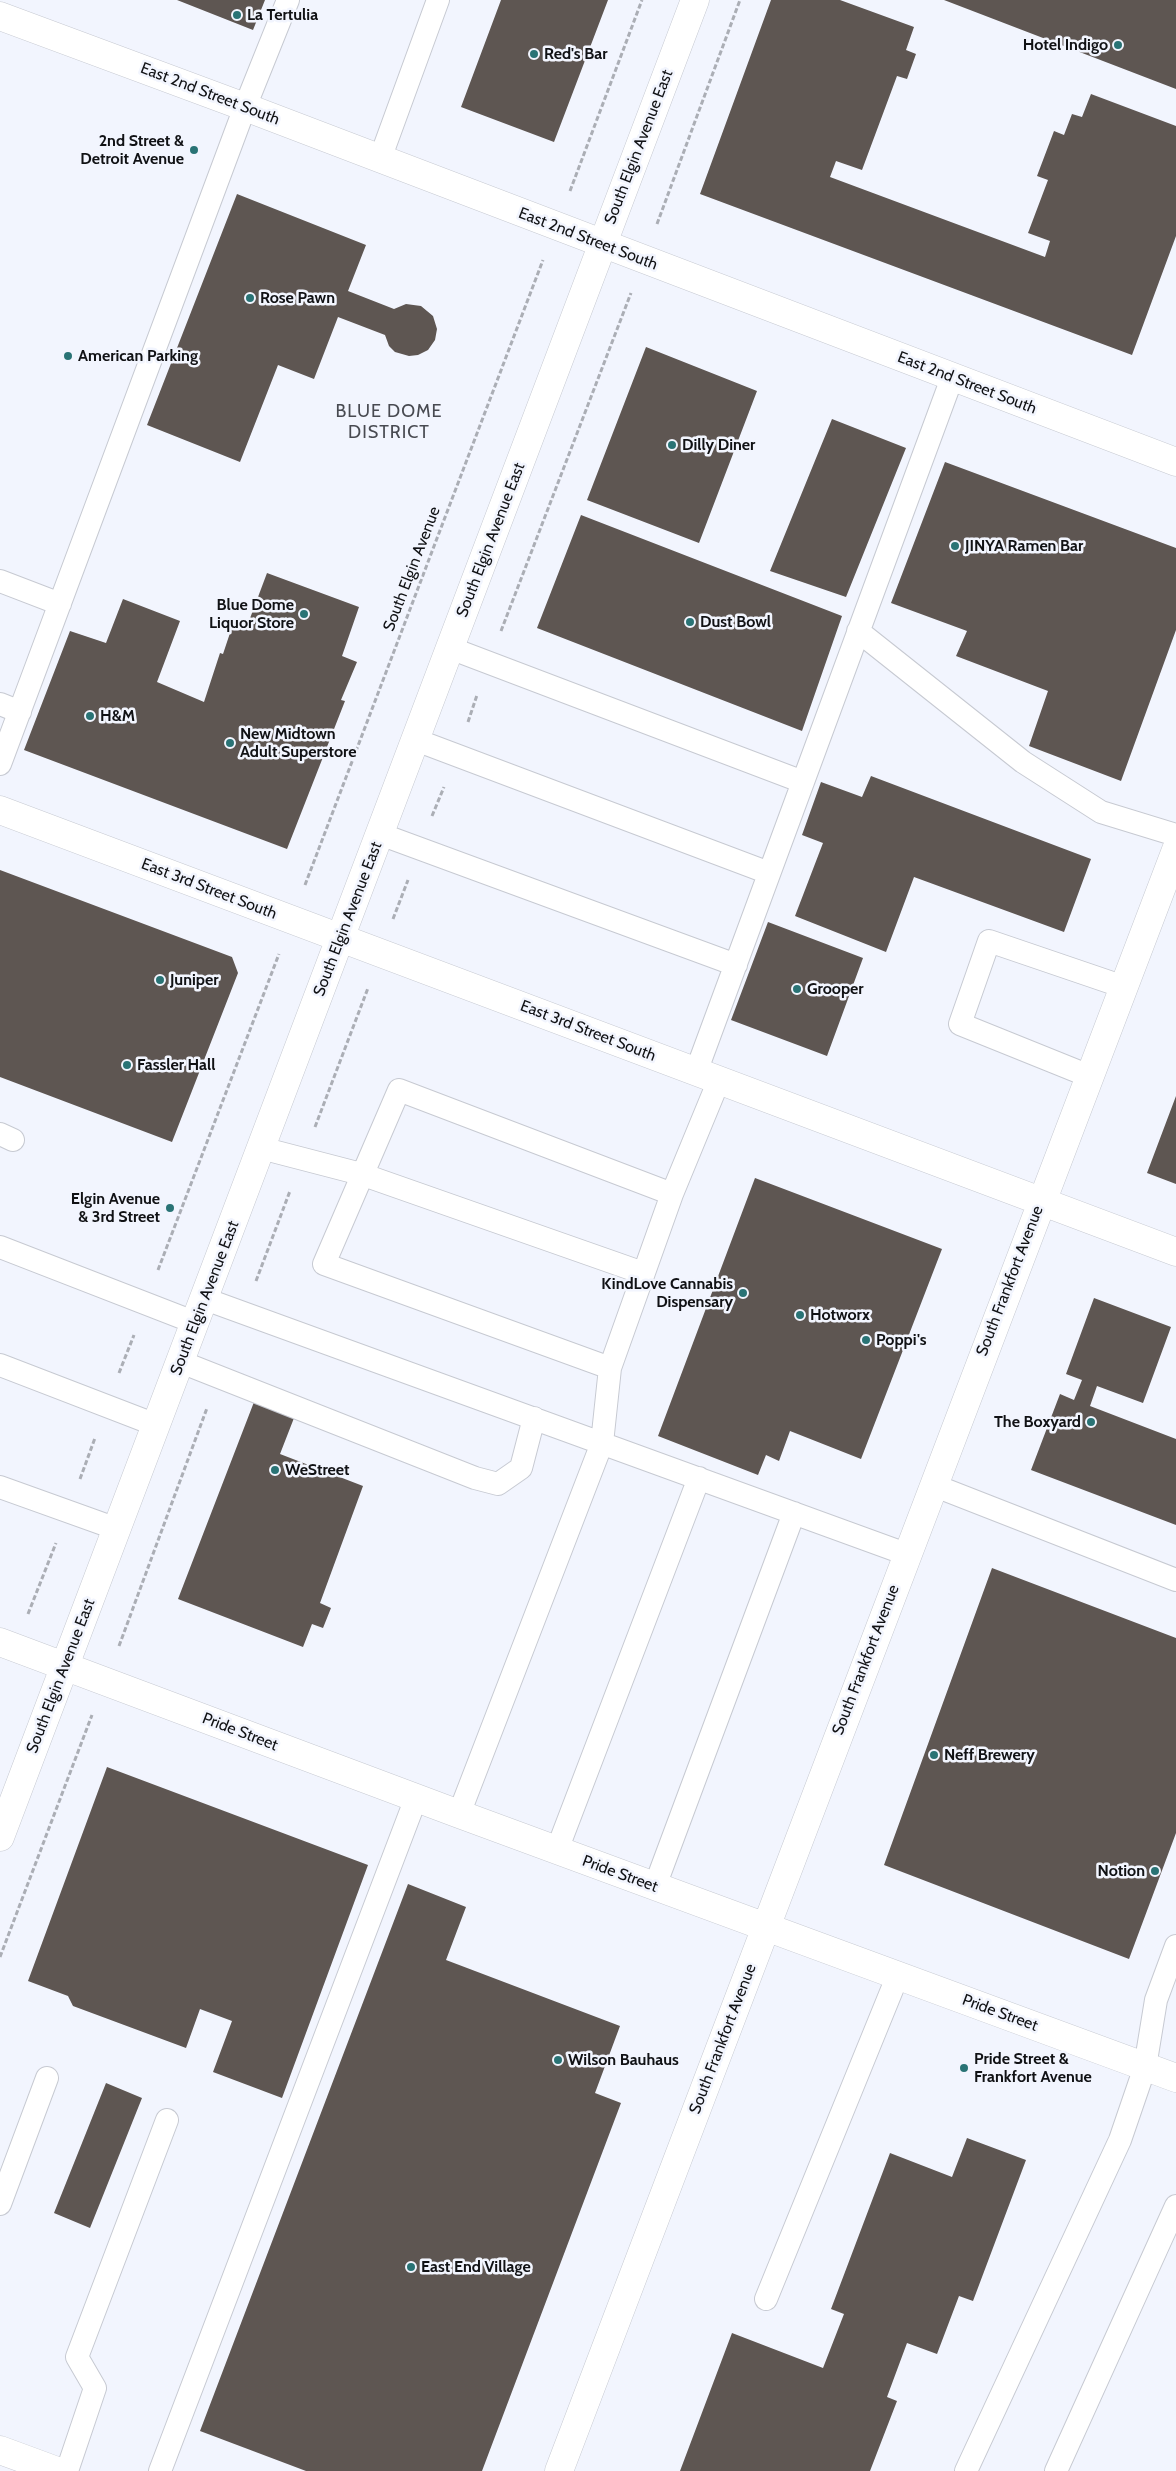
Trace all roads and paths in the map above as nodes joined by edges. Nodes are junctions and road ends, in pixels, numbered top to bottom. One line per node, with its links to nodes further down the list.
1 (288, 0): 7 (lane)
2 (438, 0): 8 (lane)
3 (642, 0): 9 (path)
4 (695, 0): 10 (street, South Elgin Avenue East)
5 (740, 0): 11 (path)
6 (0, 16): 7 (street, East 2nd Street South)
7 (245, 107): 8 (street, East 2nd Street South); 15 (lane)
8 (380, 159): 9 (street, East 2nd Street South)
9 (556, 226): 10 (street, East 2nd Street South); 30 (path, South Elgin Avenue)
10 (602, 244): 11 (street, East 2nd Street South); 17 (street, South Elgin Avenue East)
11 (644, 259): 12 (street, East 2nd Street South); 18 (path)
12 (952, 378): 13 (street, East 2nd Street South); 16 (lane)
13 (1176, 462)
14 (0, 581): 15 (lane)
15 (60, 604): 19 (lane)
16 (858, 631): 23 (lane); 26 (lane)
17 (450, 648): 18 (lane); 20 (street, South Elgin Avenue East)
18 (489, 662): 21 (path); 23 (lane)
19 (10, 708): 22 (lane)
20 (416, 740): 21 (lane); 25 (street, South Elgin Avenue East)
21 (456, 755): 27 (path); 29 (lane)
22 (0, 764)
23 (803, 782): 29 (lane)
24 (0, 810): 30 (street, East 3rd Street South)
25 (380, 834): 27 (lane); 31 (street, South Elgin Avenue East)
26 (1176, 834)
27 (420, 849): 32 (path); 33 (lane)
28 (1176, 850): 34 (street, South Frankfort Avenue)
29 (769, 873): 33 (lane)
30 (292, 920): 31 (street, East 3rd Street South)
31 (341, 938): 32 (street, East 3rd Street South); 37 (street, South Elgin Avenue East)
32 (381, 953): 35 (street, East 3rd Street South)
33 (736, 965): 35 (lane)
34 (1124, 987): 36 (street, South Frankfort Avenue); 36 (lane)
35 (707, 1076): 39 (lane); 40 (street, East 3rd Street South)
36 (1089, 1076): 40 (street, South Frankfort Avenue)
37 (261, 1148): 38 (lane); 44 (street, South Elgin Avenue East)
38 (361, 1174): 39 (lane); 43 (lane); 47 (lane)
39 (672, 1194): 43 (lane)
40 (1040, 1202): 42 (street, East 3rd Street South); 52 (street, South Frankfort Avenue)
41 (0, 1247): 44 (lane)
42 (1176, 1252)
43 (643, 1273): 47 (lane)
44 (200, 1311): 45 (street, South Elgin Avenue East); 48 (lane)
45 (181, 1362): 48 (lane); 49 (street, South Elgin Avenue East)
46 (0, 1365): 49 (lane)
47 (610, 1368): 50 (lane)
48 (534, 1418): 50 (lane)
49 (156, 1425): 55 (street, South Elgin Avenue East)
50 (602, 1443): 51 (lane); 62 (lane)
51 (699, 1478): 54 (lane); 64 (lane)
52 (933, 1485): 56 (street, South Frankfort Avenue); 57 (lane)
53 (0, 1487): 55 (lane)
54 (794, 1513): 56 (lane); 65 (lane)
55 (117, 1529): 59 (street, South Elgin Avenue East)
56 (906, 1554): 66 (street, South Frankfort Avenue)
57 (1176, 1580)
58 (0, 1642): 59 (street, Pride Street)
59 (65, 1667): 60 (street, Pride Street); 63 (street, South Elgin Avenue East)
60 (105, 1682): 61 (street, Pride Street); 68 (path)
61 (416, 1798): 62 (street, Pride Street); 81 (lane)
62 (459, 1814): 64 (street, Pride Street)
63 (0, 1837)
64 (557, 1850): 65 (street, Pride Street)
65 (655, 1886): 66 (street, Pride Street)
66 (766, 1927): 69 (street, Pride Street); 82 (street, South Frankfort Avenue)
67 (1176, 1946): 70 (lane)
68 (0, 1957)
69 (898, 1975): 70 (street, Pride Street); 76 (lane)
70 (1145, 2067): 72 (street, Pride Street); 83 (lane)
71 (48, 2078): 74 (lane)
72 (1176, 2078)
73 (167, 2120): 80 (lane)
74 (1, 2200)
75 (1176, 2206): 84 (lane)
76 (766, 2299)
77 (0, 2450): 78 (street)
78 (23, 2465): 79 (street)
79 (57, 2471)
80 (67, 2471)
81 (160, 2471)
82 (559, 2471)
83 (966, 2471)
84 (1056, 2471)

